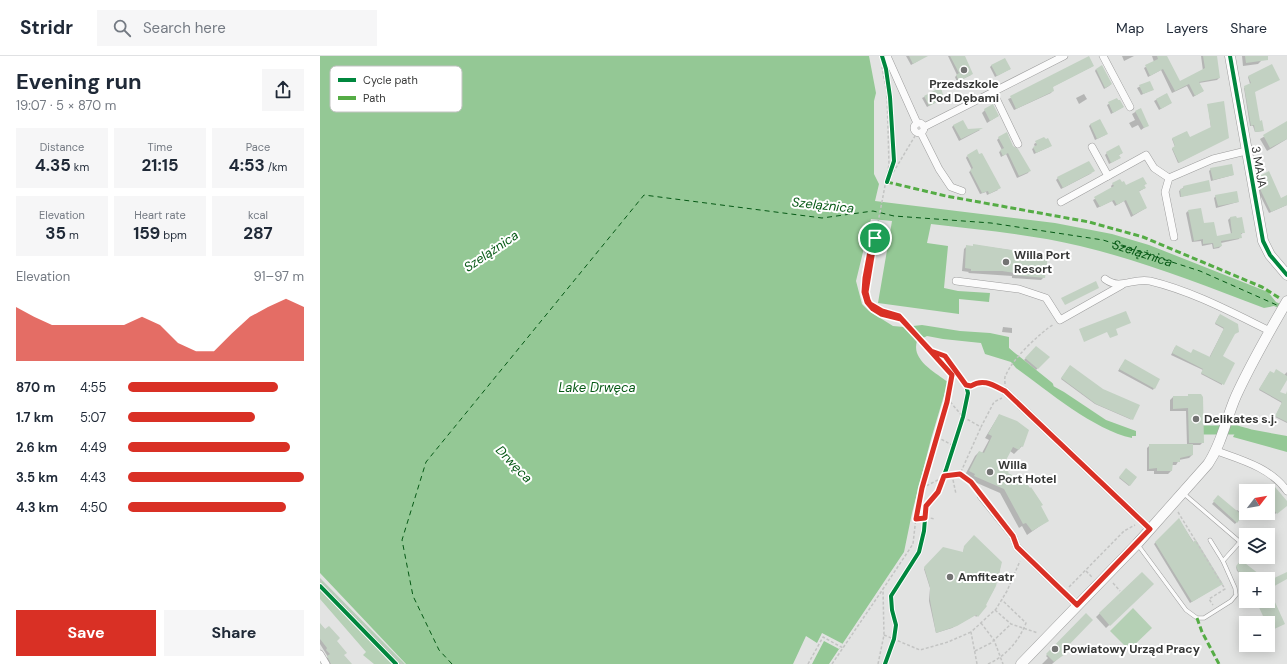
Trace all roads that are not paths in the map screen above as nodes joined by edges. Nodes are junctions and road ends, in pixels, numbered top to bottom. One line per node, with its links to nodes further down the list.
1 (1064, 56): 5 (street)
2 (1103, 56): 6 (street)
3 (1230, 56): 10 (main road, 3 MAJA)
4 (884, 60): 7 (street)
5 (993, 92): 7 (street); 8 (street)
6 (1130, 107)
7 (921, 131): 13 (street)
8 (1018, 144)
9 (1092, 146): 11 (street)
10 (1246, 151): 12 (street); 16 (main road, 3 MAJA)
11 (1108, 176): 12 (street); 14 (street)
12 (1169, 178): 15 (street)
13 (962, 191)
14 (1061, 202)
15 (1174, 237)
16 (1287, 275)
17 (1106, 279): 19 (street)
18 (956, 281): 19 (street)
19 (1122, 285): 21 (street)
20 (1287, 301): 21 (main road)
21 (1271, 328): 23 (main road)
22 (1005, 394): 27 (street)
23 (1217, 451): 24 (street); 25 (main road)
24 (1287, 491)
25 (1183, 493): 27 (main road); 29 (lane)
26 (981, 496): 33 (street)
27 (1150, 529): 31 (main road)
28 (1210, 540): 32 (lane)
29 (1239, 541)
30 (1239, 543): 32 (lane)
31 (1137, 544): 32 (lane); 33 (main road)
32 (1223, 561)
33 (1077, 605): 36 (main road)
34 (320, 654): 35 (street)
35 (326, 664)
36 (1021, 664)

